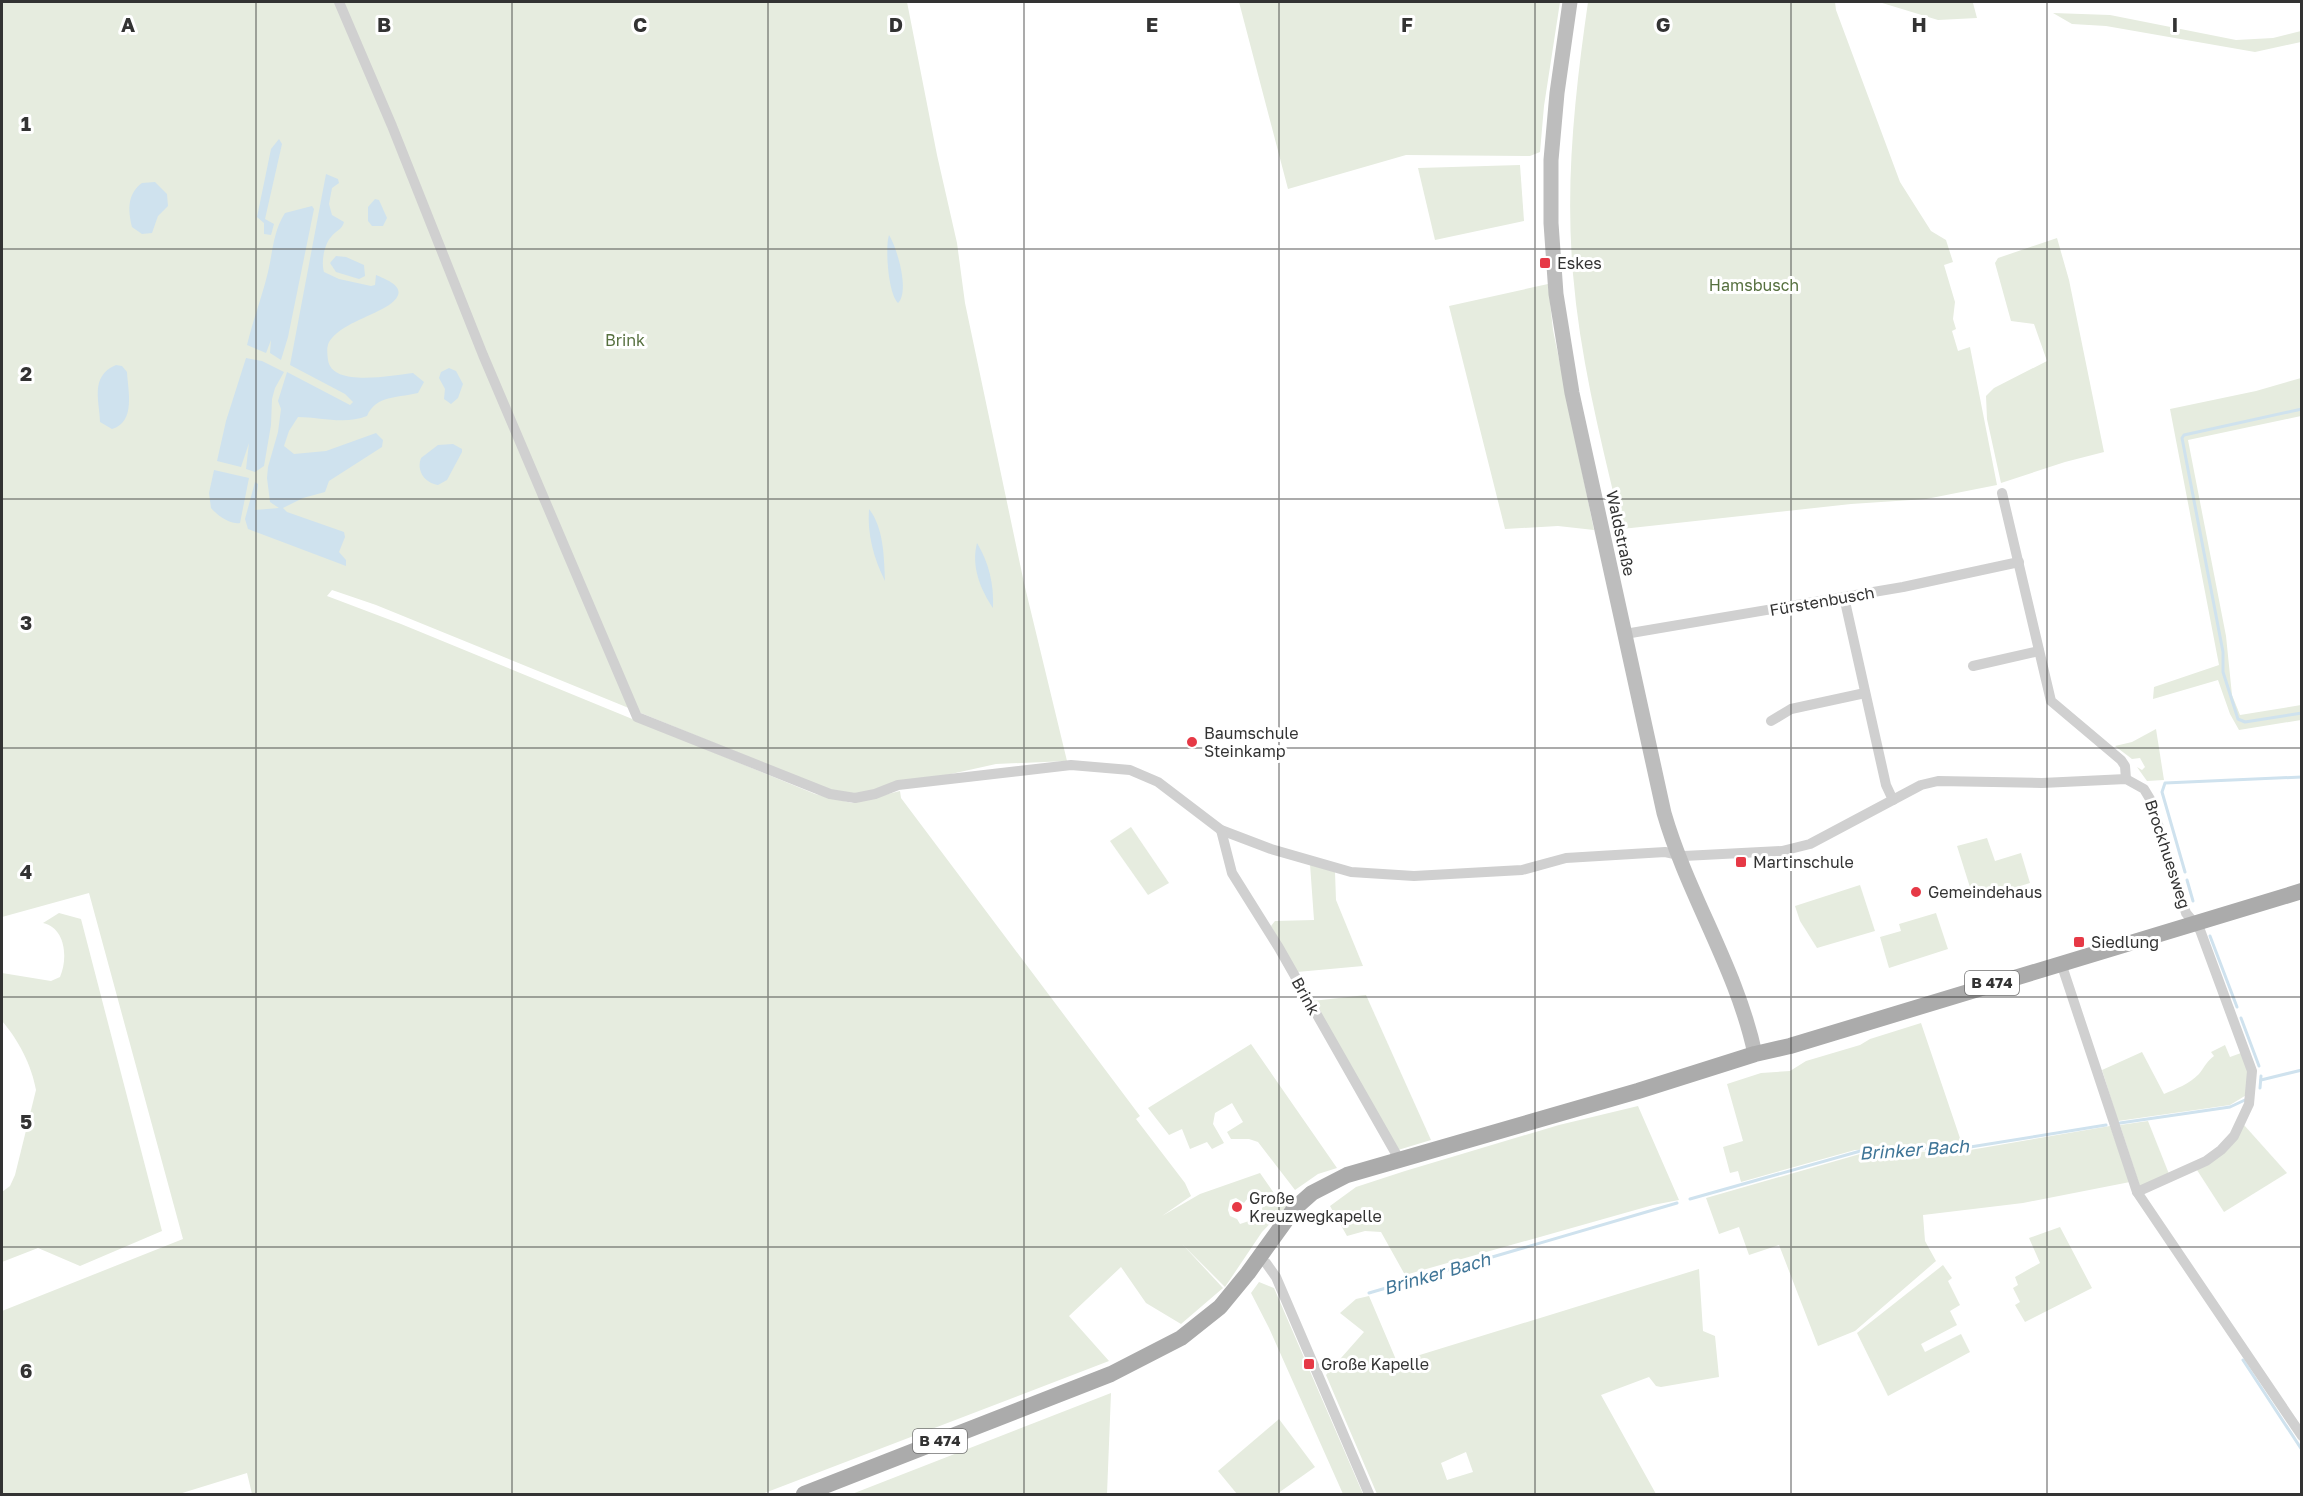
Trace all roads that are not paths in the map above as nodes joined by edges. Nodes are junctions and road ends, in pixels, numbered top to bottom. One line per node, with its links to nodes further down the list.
1 (339, 2): 13 (street)
2 (1570, 2): 6 (street, Waldstraße)
3 (2002, 493): 4 (street, Brockhuesweg)
4 (2019, 562): 5 (street, Fürstenbusch); 7 (street, Brockhuesweg)
5 (1844, 597): 6 (street, Fürstenbusch); 9 (street)
6 (1625, 634): 14 (street, Waldstraße)
7 (2039, 651): 8 (street); 11 (street, Brockhuesweg)
8 (1973, 666)
9 (1866, 693): 10 (street); 12 (street)
10 (1772, 721)
11 (2127, 779): 12 (street); 16 (street, Brockhuesweg)
12 (1893, 800): 14 (street)
13 (1221, 830): 14 (street); 19 (street, Brink)
14 (1677, 854): 18 (street, Waldstraße)
15 (2301, 891): 16 (main road, B 474)
16 (2194, 923): 17 (main road, B 474); 20 (street, Brockhuesweg)
17 (2061, 963): 18 (main road, B 474); 20 (street)
18 (1755, 1054): 19 (main road, B 474)
19 (1399, 1159): 21 (main road, B 474)
20 (2137, 1192): 22 (street)
21 (1258, 1258): 23 (main road, B 474); 24 (street)
22 (2301, 1436)
23 (804, 1494)
24 (1369, 1494)

